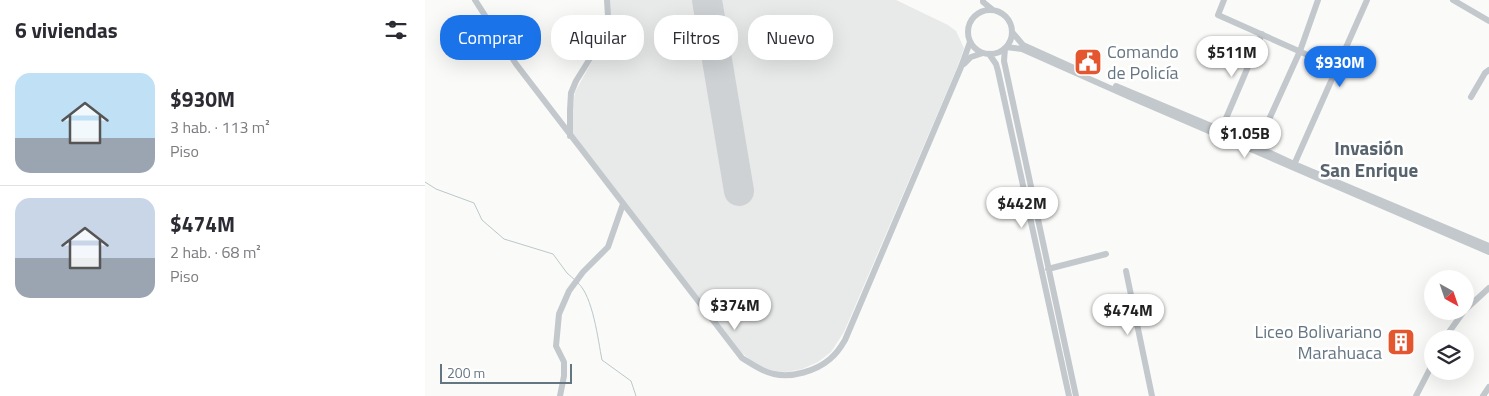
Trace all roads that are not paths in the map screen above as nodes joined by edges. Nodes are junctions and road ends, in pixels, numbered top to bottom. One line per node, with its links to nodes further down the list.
1 (475, 0): 22 (street)
2 (607, 0): 22 (street)
3 (981, 0): 8 (street); 9 (street)
4 (1224, 0): 12 (street)
5 (1318, 0): 15 (street)
6 (1367, 0): 18 (street)
7 (1453, 0): 10 (street)
8 (993, 10): 9 (street); 11 (street)
9 (977, 14): 13 (street)
10 (1489, 21)
11 (1012, 32): 14 (street); 21 (street)
12 (1262, 34): 15 (street); 21 (street)
13 (970, 42): 16 (street); 17 (street)
14 (1006, 48): 16 (street); 24 (street); 29 (street)
15 (1300, 51): 18 (street); 23 (street)
16 (986, 54): 17 (street); 36 (street)
17 (961, 67): 25 (street)
18 (1337, 68): 24 (street)
19 (1489, 70): 20 (street)
20 (1471, 98)
21 (1221, 130): 23 (street)
22 (570, 136): 25 (street)
23 (1257, 146): 24 (street)
24 (1293, 166): 26 (street); 27 (street)
25 (623, 204): 35 (street)
26 (1489, 246)
27 (1489, 252)
28 (1106, 254): 29 (street)
29 (1048, 269): 37 (street)
30 (1126, 271): 38 (street)
31 (1489, 288): 32 (street)
32 (1474, 302)
33 (1424, 380): 39 (street)
34 (1489, 387): 40 (street)
35 (560, 396)
36 (1069, 396)
37 (1076, 396)
38 (1152, 396)
39 (1416, 396)
40 (1483, 396)

